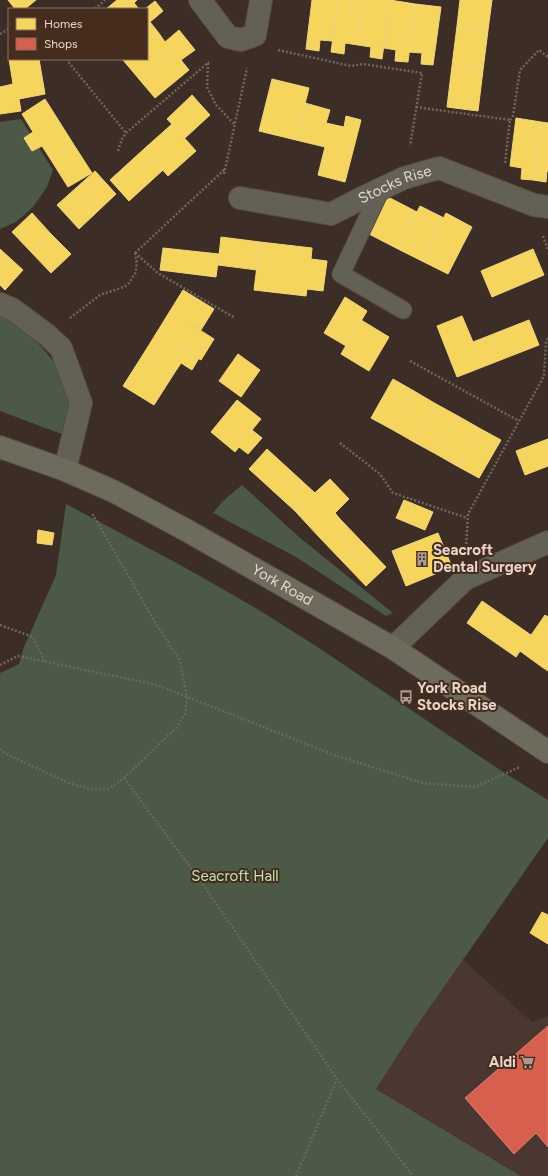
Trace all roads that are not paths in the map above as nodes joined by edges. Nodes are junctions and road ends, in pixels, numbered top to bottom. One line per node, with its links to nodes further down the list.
1 (200, 0): 2 (street)
2 (261, 0)
3 (381, 189): 4 (street, Stocks Rise); 5 (street, Stocks Rise); 7 (lane)
4 (240, 198)
5 (548, 207)
6 (0, 304): 9 (street)
7 (403, 310)
8 (0, 447): 9 (street, York Road)
9 (65, 470): 11 (street, York Road)
10 (548, 542): 11 (street)
11 (393, 648): 12 (street, York Road)
12 (548, 752)

